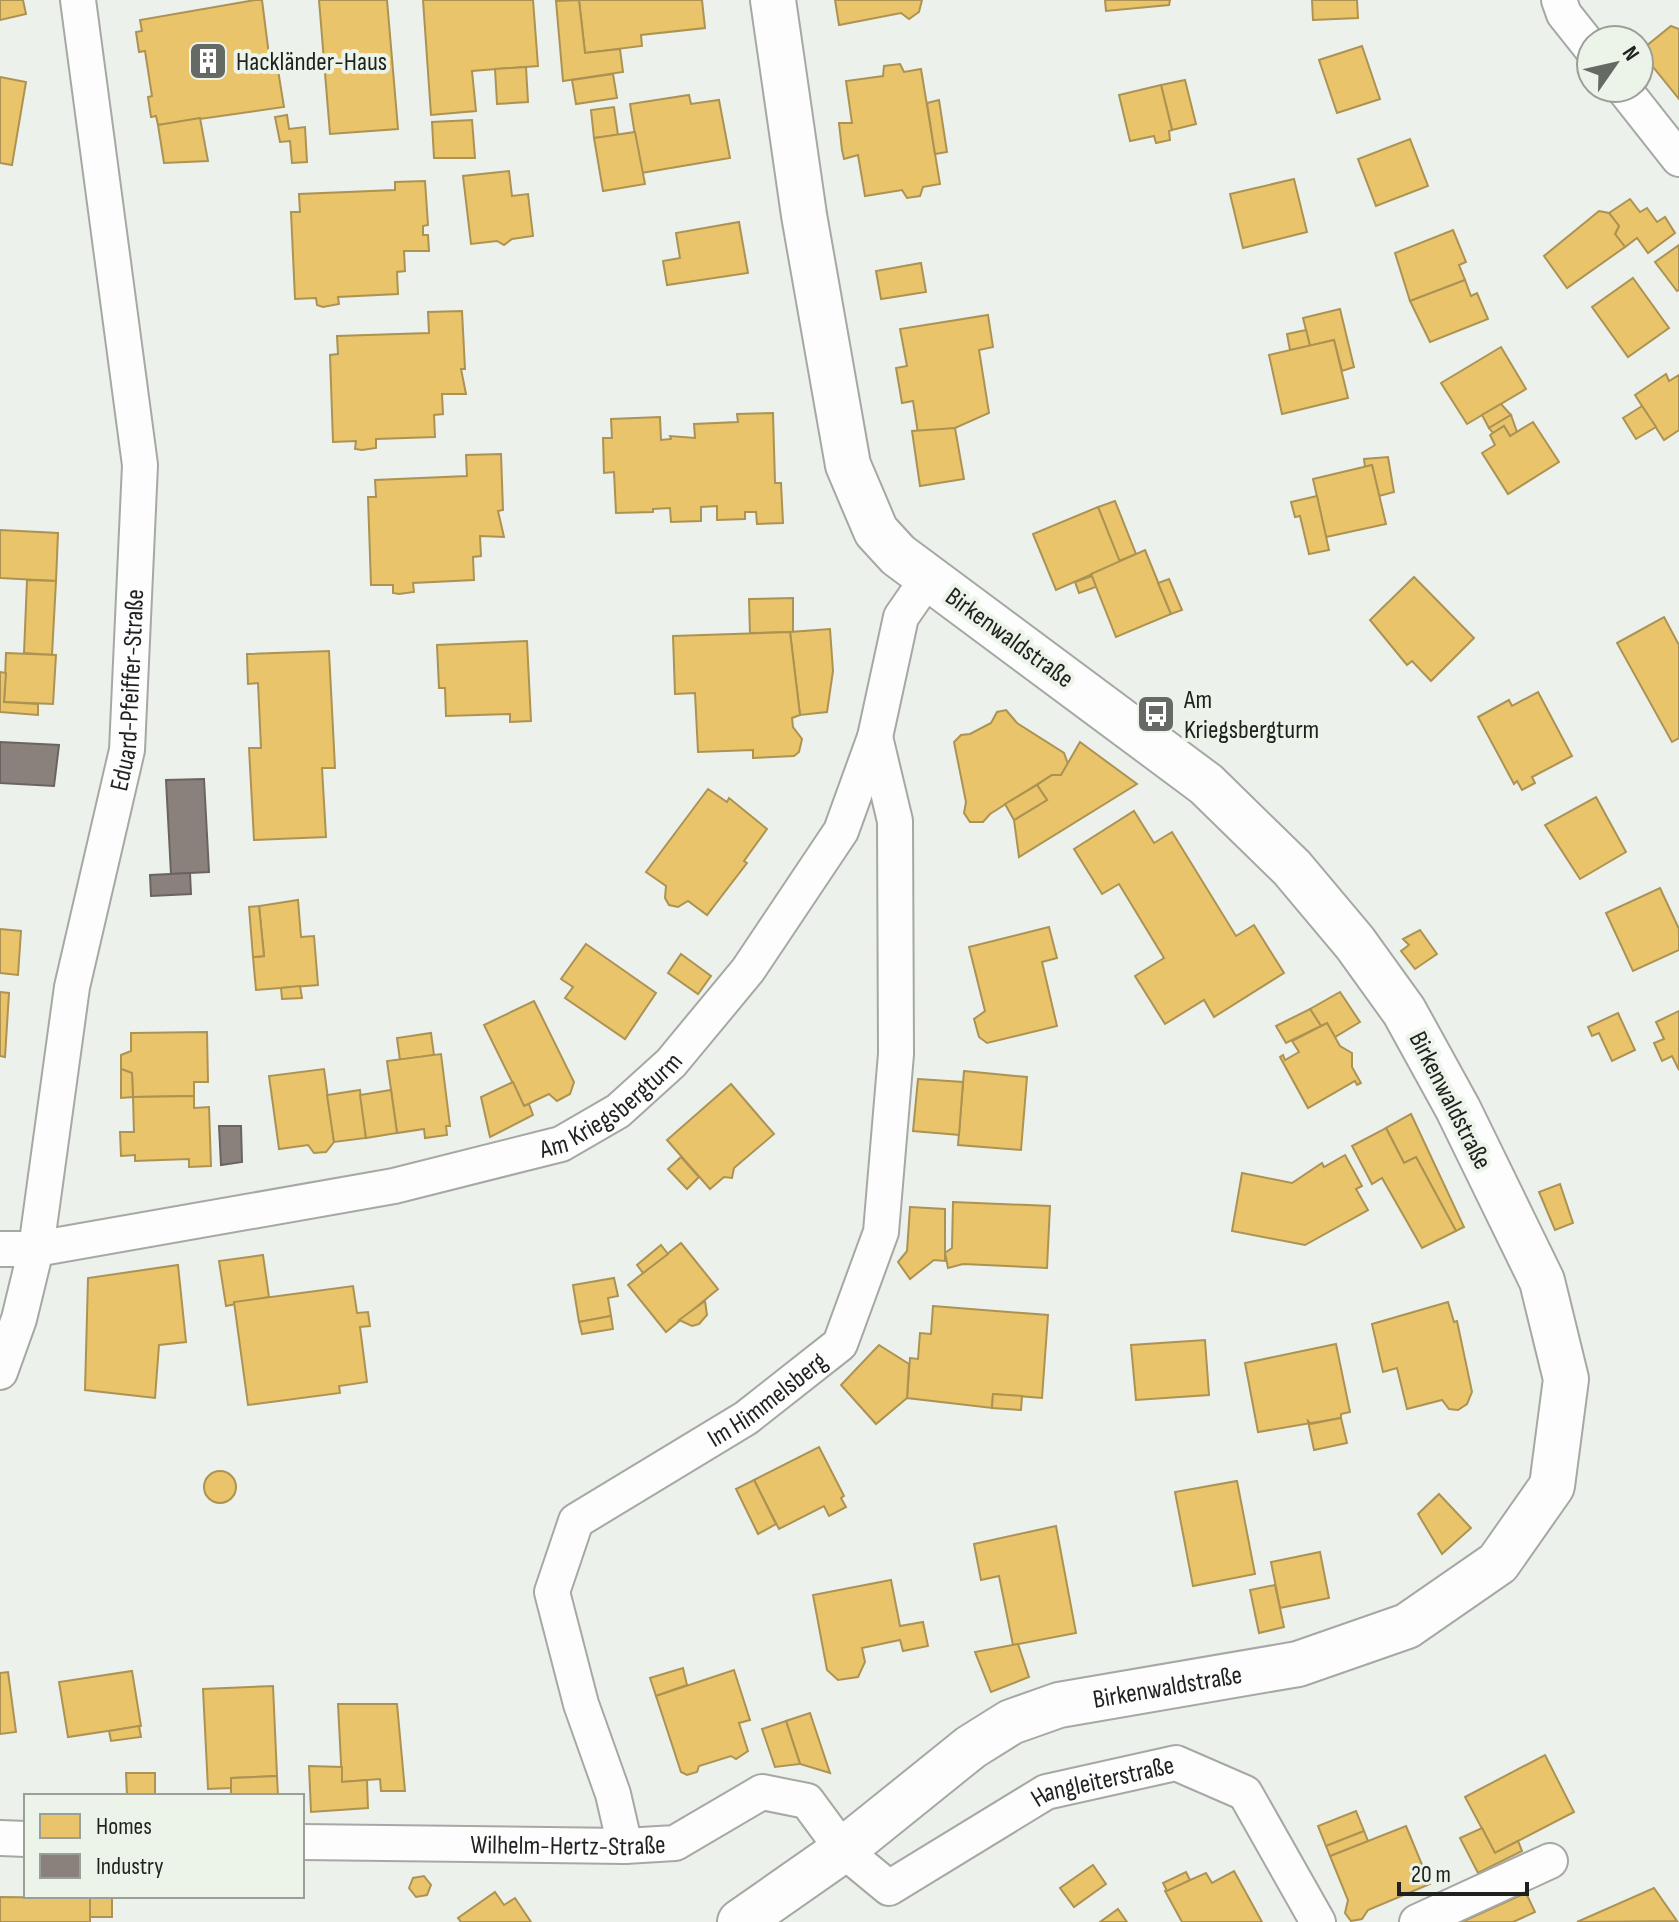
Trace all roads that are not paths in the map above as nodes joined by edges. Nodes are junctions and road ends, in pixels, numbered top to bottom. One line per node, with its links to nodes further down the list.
1 (78, 0): 10 (street, Eduard-Pfeiffer-Straße)
2 (773, 0): 7 (street, Birkenwaldstraße)
3 (1559, 0): 4 (street)
4 (1575, 28)
5 (1636, 104): 6 (street)
6 (1679, 159)
7 (928, 578): 8 (street, Am Kriegsbergturm); 16 (street, Birkenwaldstraße)
8 (875, 737): 10 (street, Am Kriegsbergturm); 15 (street, Im Himmelsberg)
9 (0, 1249): 10 (street, Am Kriegsbergturm)
10 (36, 1249): 11 (street, Eduard-Pfeiffer-Straße)
11 (0, 1372)
12 (0, 1838): 13 (street)
13 (24, 1839)
14 (304, 1842): 15 (street, Wilhelm-Hertz-Straße)
15 (625, 1846): 16 (street, Wilhelm-Hertz-Straße)
16 (843, 1850): 18 (street, Birkenwaldstraße); 19 (street, Hangleiterstraße)
17 (1550, 1861): 20 (street)
18 (740, 1922)
19 (1318, 1922)
20 (1417, 1922)

